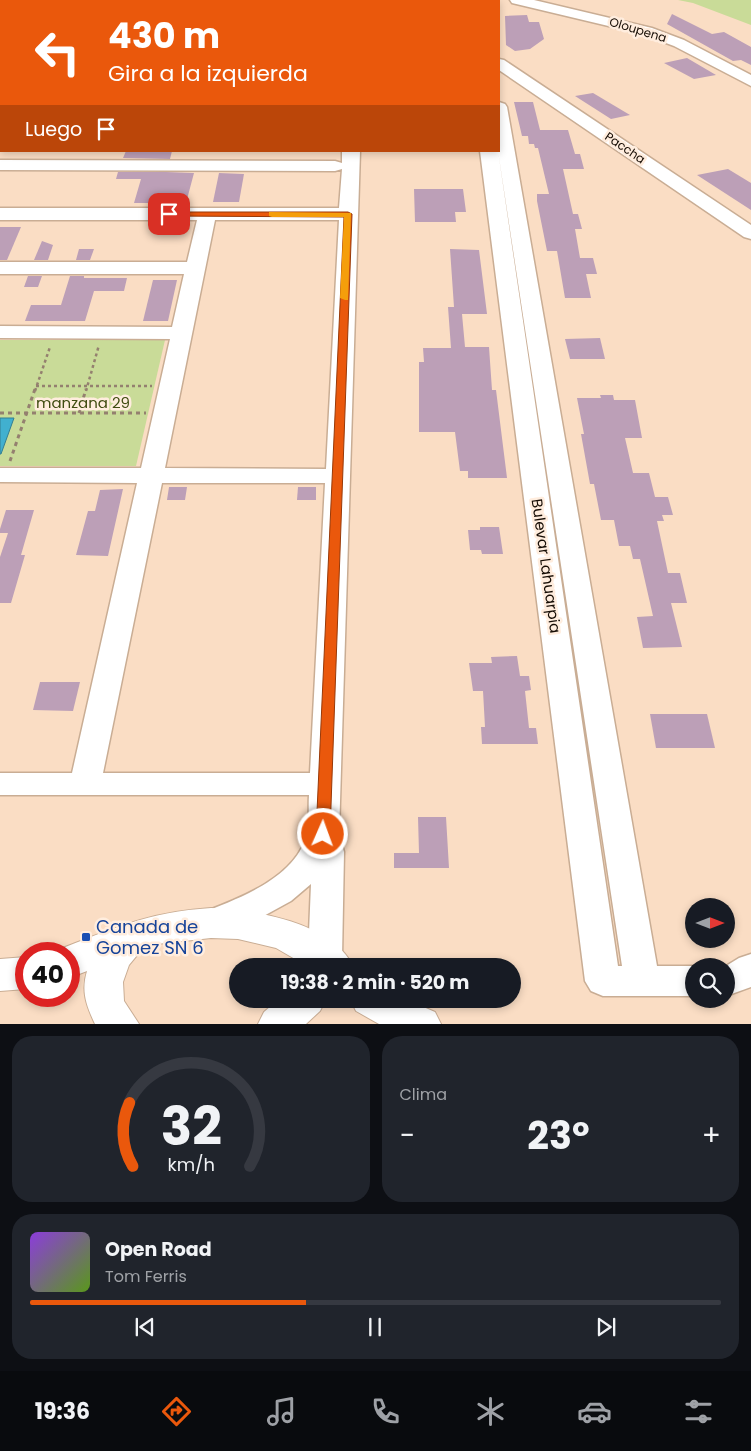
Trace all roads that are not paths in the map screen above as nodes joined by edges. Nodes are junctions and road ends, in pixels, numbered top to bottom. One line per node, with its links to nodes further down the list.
1 (517, 0): 4 (street, Oloupena)
2 (500, 64): 3 (street, Paccha)
3 (518, 77): 5 (street); 15 (street, Paccha)
4 (751, 81)
5 (501, 97): 36 (street)
6 (351, 152): 14 (street)
7 (489, 152): 36 (street, Bulevar Lahuarpia)
8 (106, 158): 9 (street); 10 (street)
9 (233, 159): 11 (street)
10 (0, 166)
11 (335, 166)
12 (0, 214): 13 (street)
13 (207, 214): 14 (street); 17 (street)
14 (348, 214): 22 (street)
15 (751, 234)
16 (0, 268): 17 (street)
17 (195, 268): 19 (street)
18 (0, 332): 19 (street)
19 (181, 333): 21 (street)
20 (3, 475): 21 (street)
21 (151, 476): 22 (street); 24 (street)
22 (338, 476): 25 (street)
23 (0, 784): 24 (street)
24 (85, 784): 25 (street)
25 (325, 784): 26 (street)
26 (323, 834): 27 (street); 31 (street)
27 (213, 923): 28 (main road); 30 (main road)
28 (132, 936): 29 (main road); 40 (main road)
29 (80, 957)
30 (321, 958)
31 (327, 958)
32 (751, 968): 35 (street)
33 (15, 974): 34 (main road)
34 (0, 975)
35 (735, 979)
36 (642, 981): 37 (street)
37 (685, 981)
38 (296, 1008): 41 (main road)
39 (385, 1008): 42 (main road)
40 (119, 1024)
41 (278, 1024)
42 (421, 1024)

